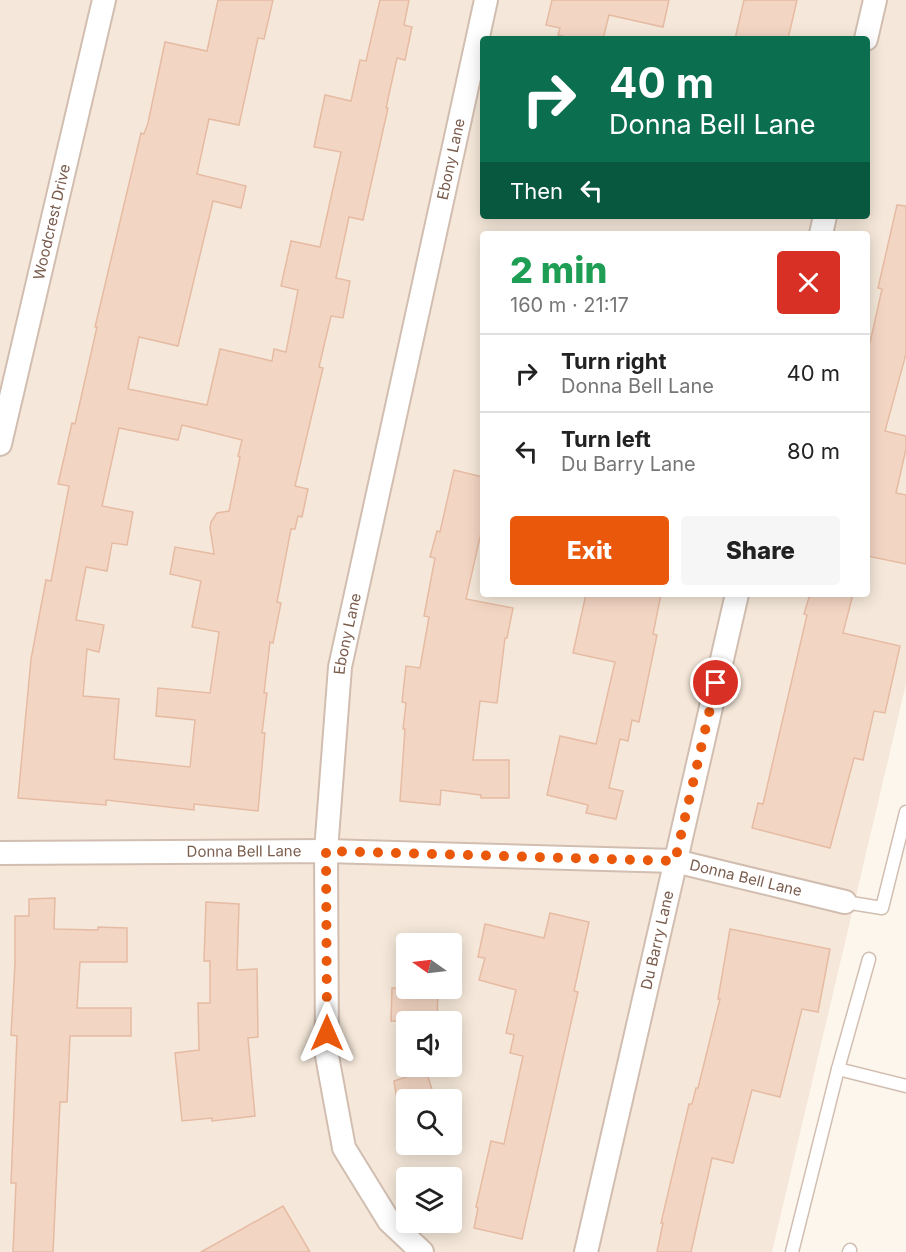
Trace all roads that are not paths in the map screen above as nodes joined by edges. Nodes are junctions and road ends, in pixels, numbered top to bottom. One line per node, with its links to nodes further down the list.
1 (104, 0): 5 (street, Woodcrest Drive)
2 (486, 0): 8 (street, Ebony Lane)
3 (875, 0): 4 (street)
4 (867, 36)
5 (0, 444)
6 (736, 597): 10 (street, Du Barry Lane)
7 (906, 812): 11 (lane)
8 (326, 851): 9 (street, Donna Bell Lane); 10 (street, Donna Bell Lane); 15 (street, Ebony Lane)
9 (0, 853)
10 (675, 861): 11 (street, Donna Bell Lane); 16 (street, Du Barry Lane)
11 (845, 902)
12 (869, 959): 13 (lane)
13 (838, 1069): 14 (lane); 17 (lane)
14 (906, 1086)
15 (422, 1252)
16 (586, 1252)
17 (792, 1252)

